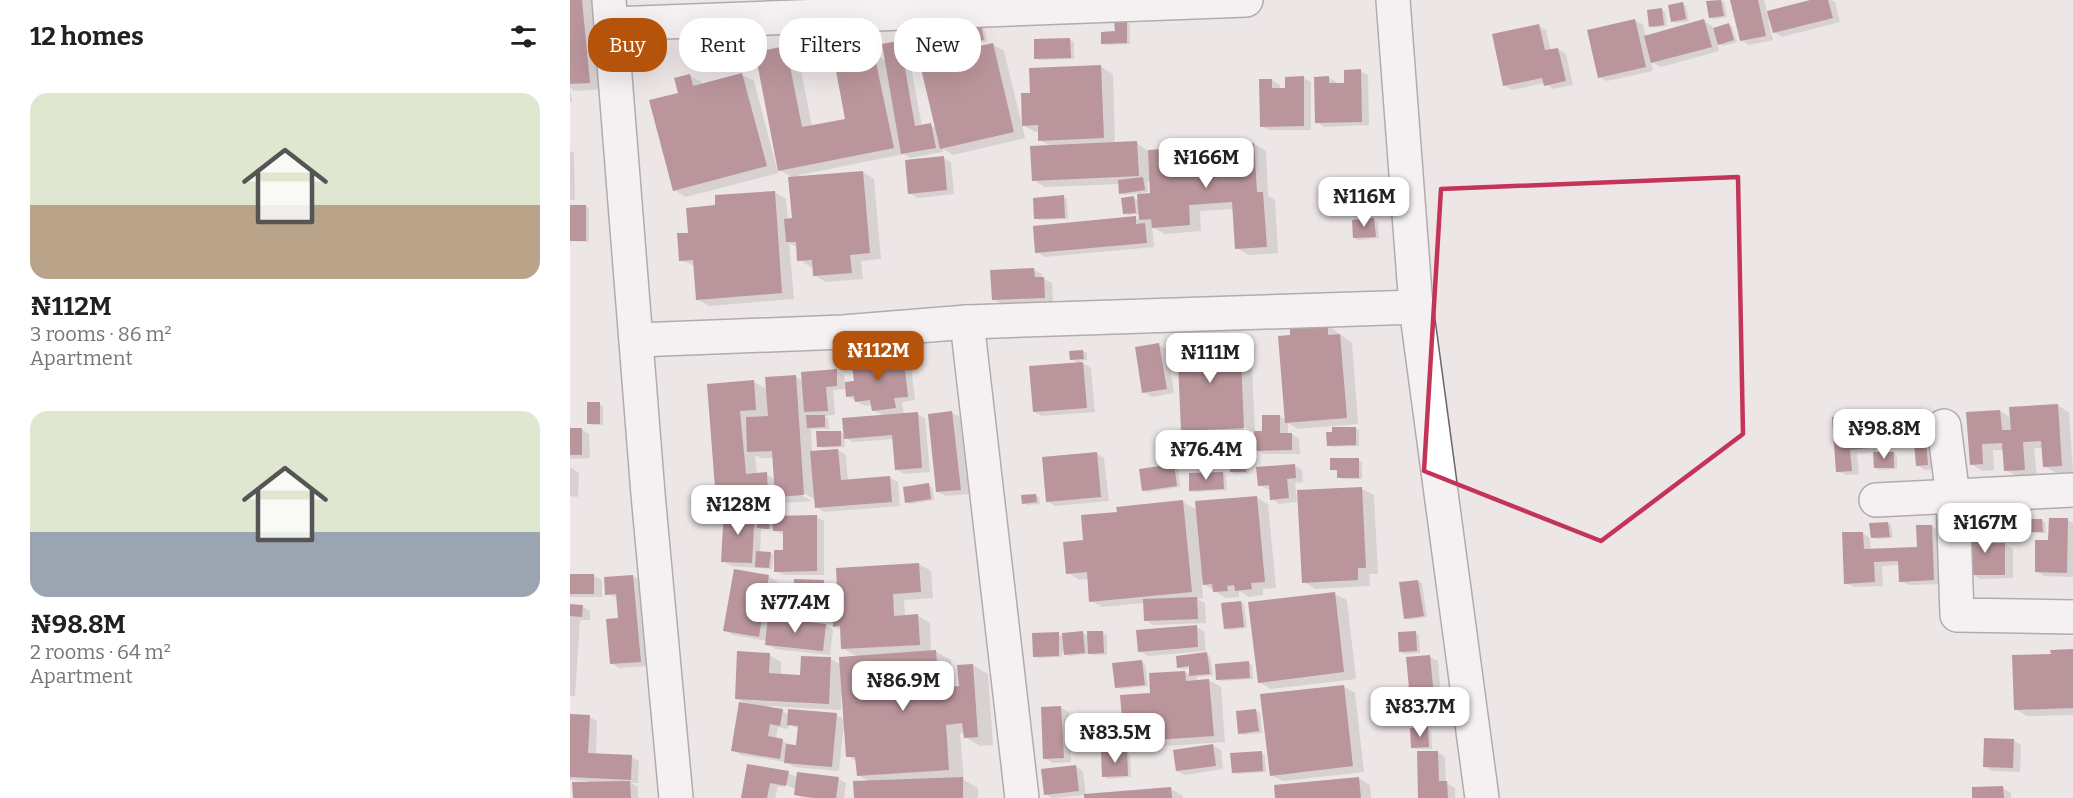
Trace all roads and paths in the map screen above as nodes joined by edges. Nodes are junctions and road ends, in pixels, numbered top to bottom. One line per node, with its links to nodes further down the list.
1 (1246, 0): 3 (street)
2 (1393, 0): 4 (street)
3 (611, 12): 6 (street)
4 (1416, 307): 5 (street); 14 (street)
5 (967, 322): 6 (street); 13 (street)
6 (637, 340): 12 (street)
7 (1944, 426): 9 (street)
8 (2073, 490): 9 (street)
9 (1953, 497): 10 (street); 11 (street)
10 (1876, 500)
11 (2073, 617)
12 (676, 798)
13 (1022, 798)
14 (1482, 798)

